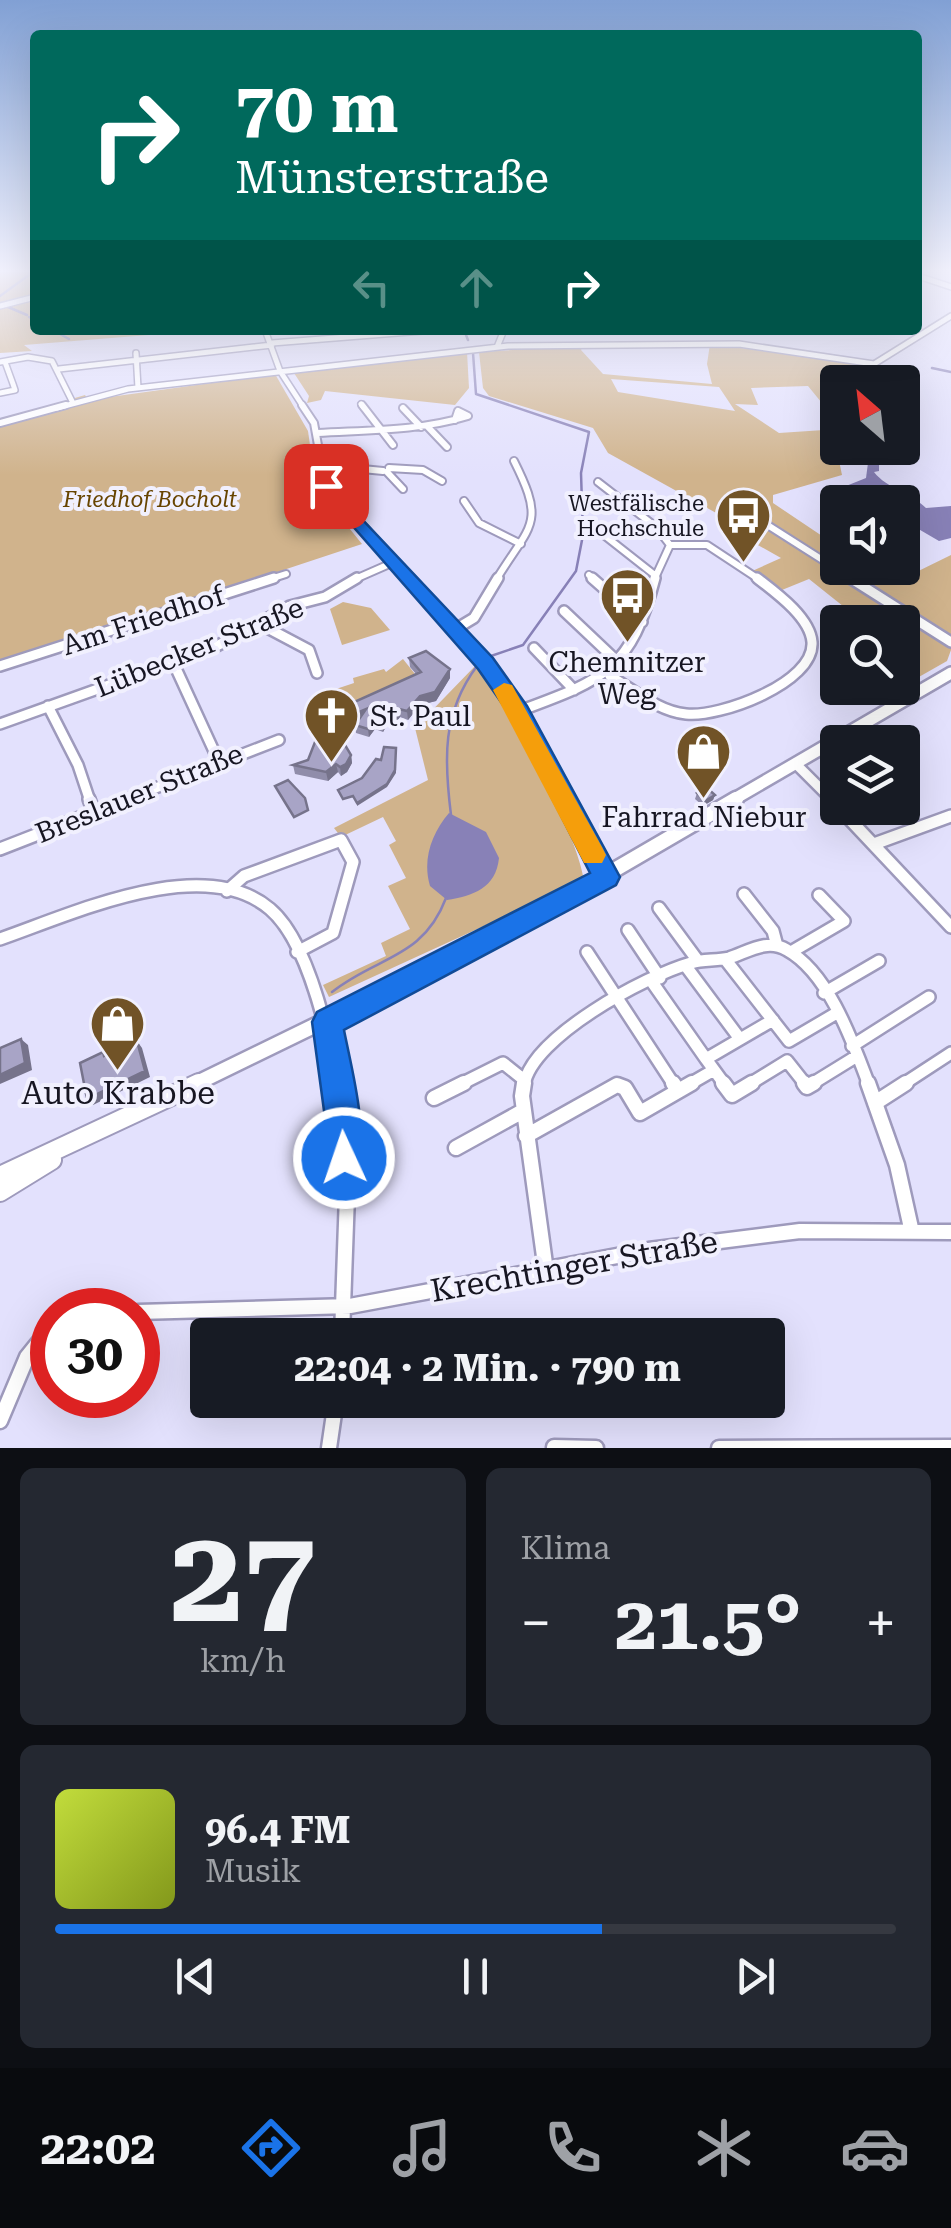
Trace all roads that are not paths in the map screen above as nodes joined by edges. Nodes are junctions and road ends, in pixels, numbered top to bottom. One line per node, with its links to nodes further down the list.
1 (270, 340): 9 (street)
2 (324, 340): 9 (street)
3 (500, 340): 11 (street)
4 (556, 340): 10 (street)
5 (711, 340): 8 (street)
6 (913, 340): 8 (street)
7 (614, 342): 8 (street); 10 (street)
8 (711, 343)
9 (272, 344): 12 (street); 15 (street)
10 (557, 344): 11 (street)
11 (497, 347): 15 (street)
12 (136, 356): 14 (street); 16 (street)
13 (3, 362): 14 (street); 17 (street)
14 (59, 369): 18 (street)
15 (280, 369): 16 (street); 25 (street)
16 (138, 388): 18 (street)
17 (0, 390)
18 (72, 400): 22 (street)
19 (361, 404): 24 (street)
20 (403, 408): 23 (street)
21 (455, 420): 23 (street)
22 (0, 423)
23 (424, 427): 24 (street); 27 (street)
24 (380, 430): 25 (street); 26 (street)
25 (318, 434): 29 (street)
26 (393, 445)
27 (447, 448)
28 (514, 460): 37 (street)
29 (321, 466): 30 (street); 39 (street)
30 (386, 470): 31 (street); 33 (street)
31 (442, 481)
32 (598, 482): 38 (street)
33 (404, 489)
34 (464, 501): 37 (street)
35 (758, 519): 47 (street)
36 (595, 528): 42 (street)
37 (521, 544): 46 (street)
38 (670, 545): 42 (street); 54 (street)
39 (394, 562): 45 (street, Lübecker Straße); 46 (street)
40 (286, 574): 51 (street, Am Friedhof)
41 (588, 575): 44 (street)
42 (656, 576): 44 (street)
43 (564, 610): 50 (street)
44 (642, 622): 50 (street)
45 (258, 623): 49 (street, Lübecker Straße); 52 (street)
46 (454, 630): 57 (street)
47 (951, 642)
48 (534, 648): 55 (street)
49 (173, 662): 56 (street, Lübecker Straße); 60 (street)
50 (620, 664): 54 (street)
51 (0, 666)
52 (317, 672)
53 (951, 673): 61 (main road)
54 (610, 676): 55 (street)
55 (574, 690): 57 (street)
56 (48, 706): 58 (street, Lübecker Straße); 63 (street)
57 (519, 712): 68 (street)
58 (0, 724)
59 (279, 740): 60 (street, Breslauer Straße)
60 (219, 762): 63 (street, Breslauer Straße)
61 (798, 765): 62 (street); 68 (main road)
62 (820, 788)
63 (94, 813): 67 (street, Breslauer Straße)
64 (951, 816): 66 (street)
65 (856, 825): 66 (street)
66 (874, 844): 73 (street)
67 (0, 849)
68 (606, 877): 88 (main road)
69 (226, 891): 75 (street); 77 (street); 77 (street)
70 (744, 894): 76 (street)
71 (820, 894): 76 (street)
72 (658, 908): 81 (street)
73 (951, 927)
74 (628, 930): 82 (street)
75 (0, 939)
76 (784, 949): 79 (street); 83 (street)
77 (297, 952): 88 (street)
78 (587, 952): 85 (street)
79 (724, 959): 81 (street); 87 (street)
80 (879, 960): 83 (street)
81 (691, 963): 82 (street); 89 (street)
82 (656, 980): 85 (street); 92 (street)
83 (824, 993): 86 (street)
84 (929, 997): 90 (street)
85 (618, 1000): 93 (street); 94 (street)
86 (835, 1014): 87 (street); 90 (street)
87 (773, 1020): 89 (street)
88 (328, 1022): 98 (main road); 106 (street)
89 (740, 1039): 92 (street)
90 (854, 1051): 92 (street); 96 (street)
91 (951, 1053): 96 (street)
92 (710, 1064): 94 (street)
93 (523, 1079): 95 (street); 97 (street)
94 (678, 1091): 99 (street)
95 (434, 1098)
96 (876, 1103): 103 (street)
97 (524, 1110): 99 (street); 100 (street)
98 (100, 1132): 101 (main road); 102 (main road)
99 (526, 1136): 105 (street)
100 (456, 1148)
101 (0, 1176)
102 (0, 1192)
103 (911, 1228): 104 (street, Krechtinger Straße); 105 (street, Krechtinger Straße)
104 (951, 1232)
105 (546, 1270): 106 (street, Krechtinger Straße)
106 (344, 1306): 107 (street, Krechtinger Straße); 108 (street)
107 (160, 1311)
108 (343, 1318)
109 (30, 1354): 111 (street)
110 (333, 1418): 113 (street)
111 (0, 1421)
112 (554, 1447): 114 (street)
113 (329, 1448)
114 (596, 1448)
115 (719, 1448): 116 (street)
116 (951, 1448)

